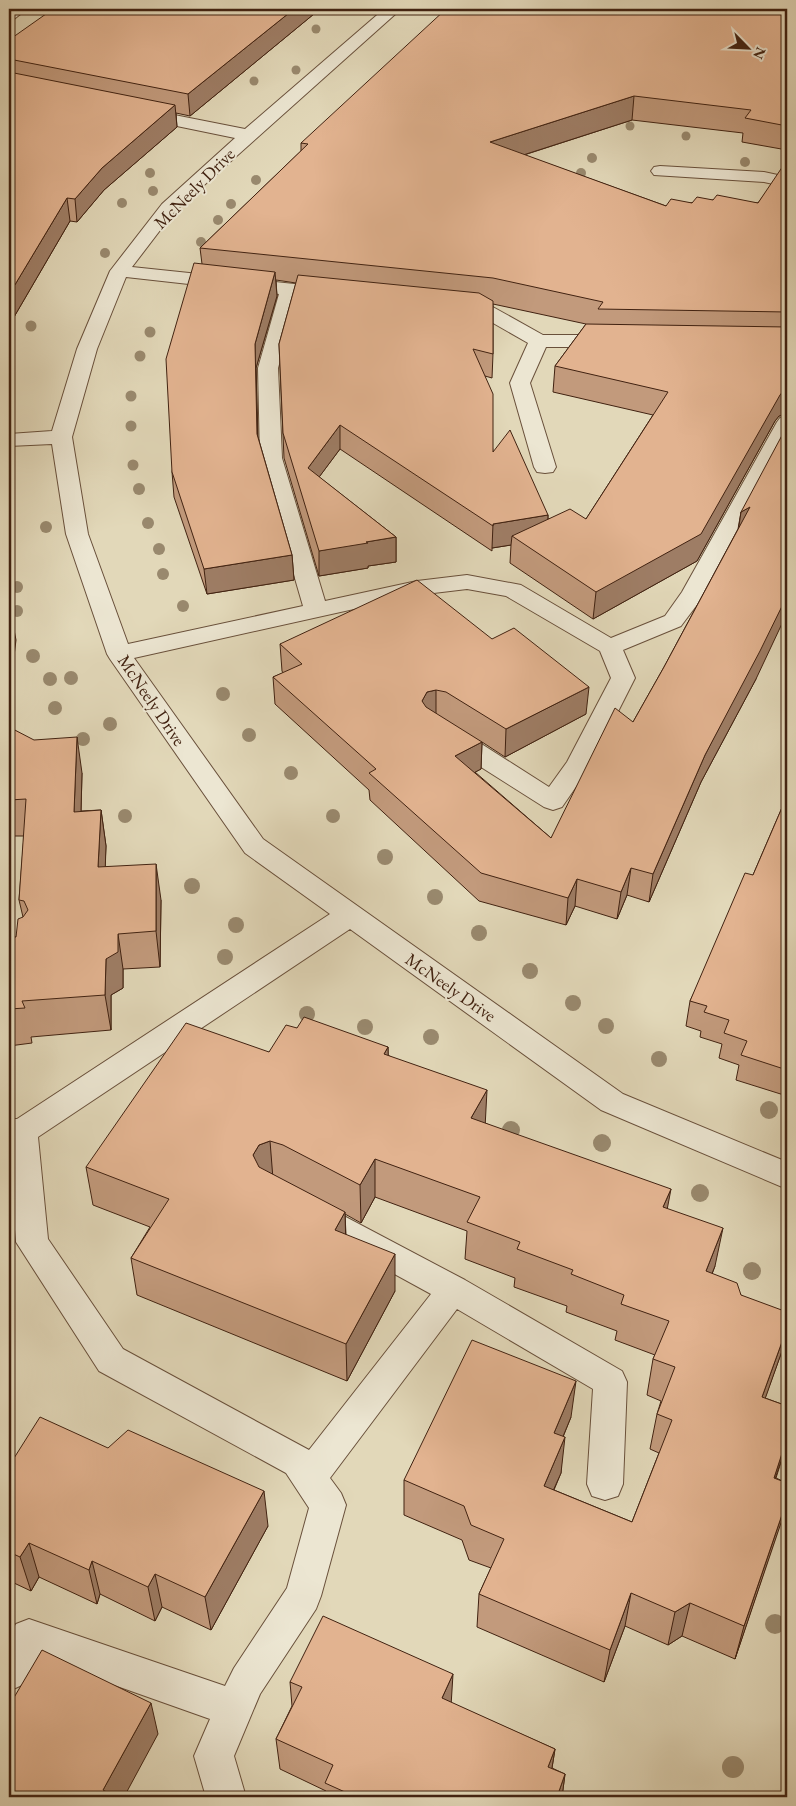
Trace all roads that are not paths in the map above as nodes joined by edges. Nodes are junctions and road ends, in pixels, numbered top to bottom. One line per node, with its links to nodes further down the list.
1 (19, 9): 3 (street)
2 (393, 9): 5 (street, McNeely Drive)
3 (9, 16)
4 (124, 110): 5 (street)
5 (248, 135): 8 (street, McNeely Drive)
6 (660, 171): 7 (street)
7 (787, 182)
8 (119, 271): 9 (street); 15 (street, McNeely Drive)
9 (290, 289): 10 (street); 18 (street)
10 (354, 296)
11 (438, 305): 12 (street)
12 (539, 341): 13 (street); 17 (street)
13 (632, 342)
14 (787, 422): 19 (street)
15 (62, 437): 16 (street); 20 (street, McNeely Drive)
16 (9, 440)
17 (545, 467)
18 (316, 610): 19 (street); 20 (street)
19 (610, 647): 21 (street)
20 (119, 654): 22 (street, McNeely Drive)
21 (436, 726)
22 (350, 915): 23 (street); 24 (street, McNeely Drive)
23 (15, 1131): 27 (street)
24 (787, 1176)
25 (282, 1199): 26 (street)
26 (452, 1290): 27 (street); 28 (street)
27 (309, 1477): 30 (street)
28 (605, 1484)
29 (9, 1672): 30 (street)
30 (235, 1709): 31 (street)
31 (226, 1797)

